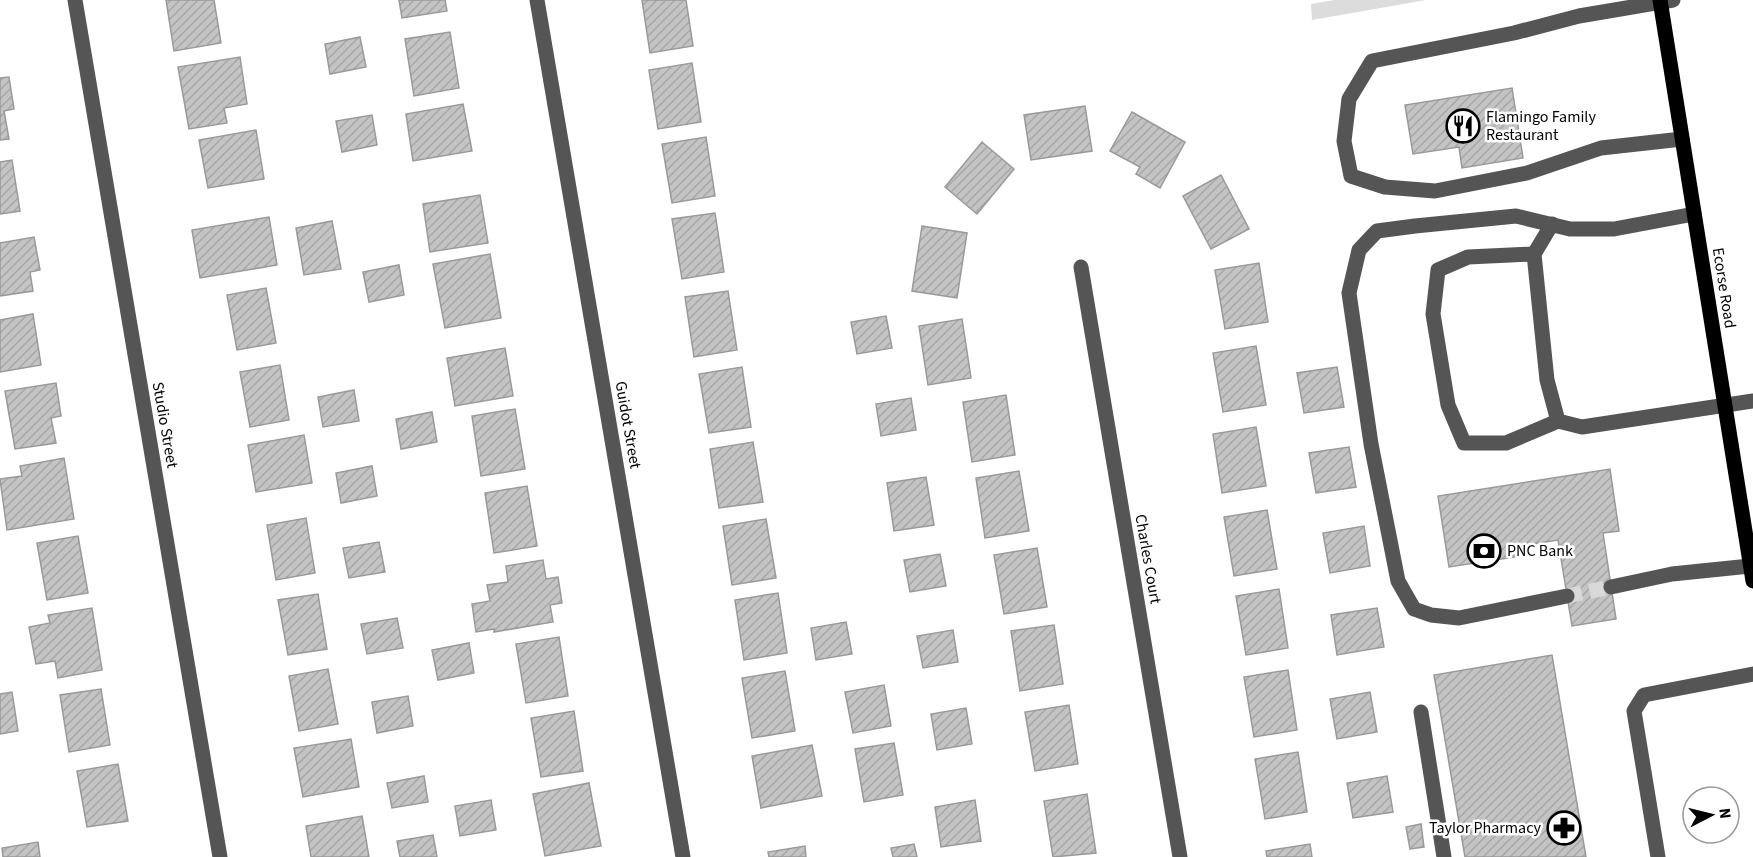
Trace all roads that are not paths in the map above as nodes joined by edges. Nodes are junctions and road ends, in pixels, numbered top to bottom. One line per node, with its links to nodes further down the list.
1 (75, 0): 17 (street, Studio Street)
2 (537, 0): 18 (street, Guidot Street)
3 (1664, 1): 4 (main road, Ecorse Road); 4 (street)
4 (1682, 139): 5 (main road, Ecorse Road)
5 (1694, 214): 6 (street); 10 (main road, Ecorse Road)
6 (1552, 225): 7 (street); 14 (street)
7 (1534, 254): 11 (street); 11 (street)
8 (1080, 267): 19 (street, Charles Court)
9 (1753, 401): 10 (street)
10 (1724, 405): 11 (street); 12 (main road, Ecorse Road)
11 (1558, 421)
12 (1752, 574): 13 (street)
13 (1611, 587)
14 (1567, 596)
15 (1753, 674): 21 (street)
16 (1420, 712): 20 (street)
17 (220, 857)
18 (683, 857)
19 (1180, 857)
20 (1444, 857)
21 (1658, 857)

